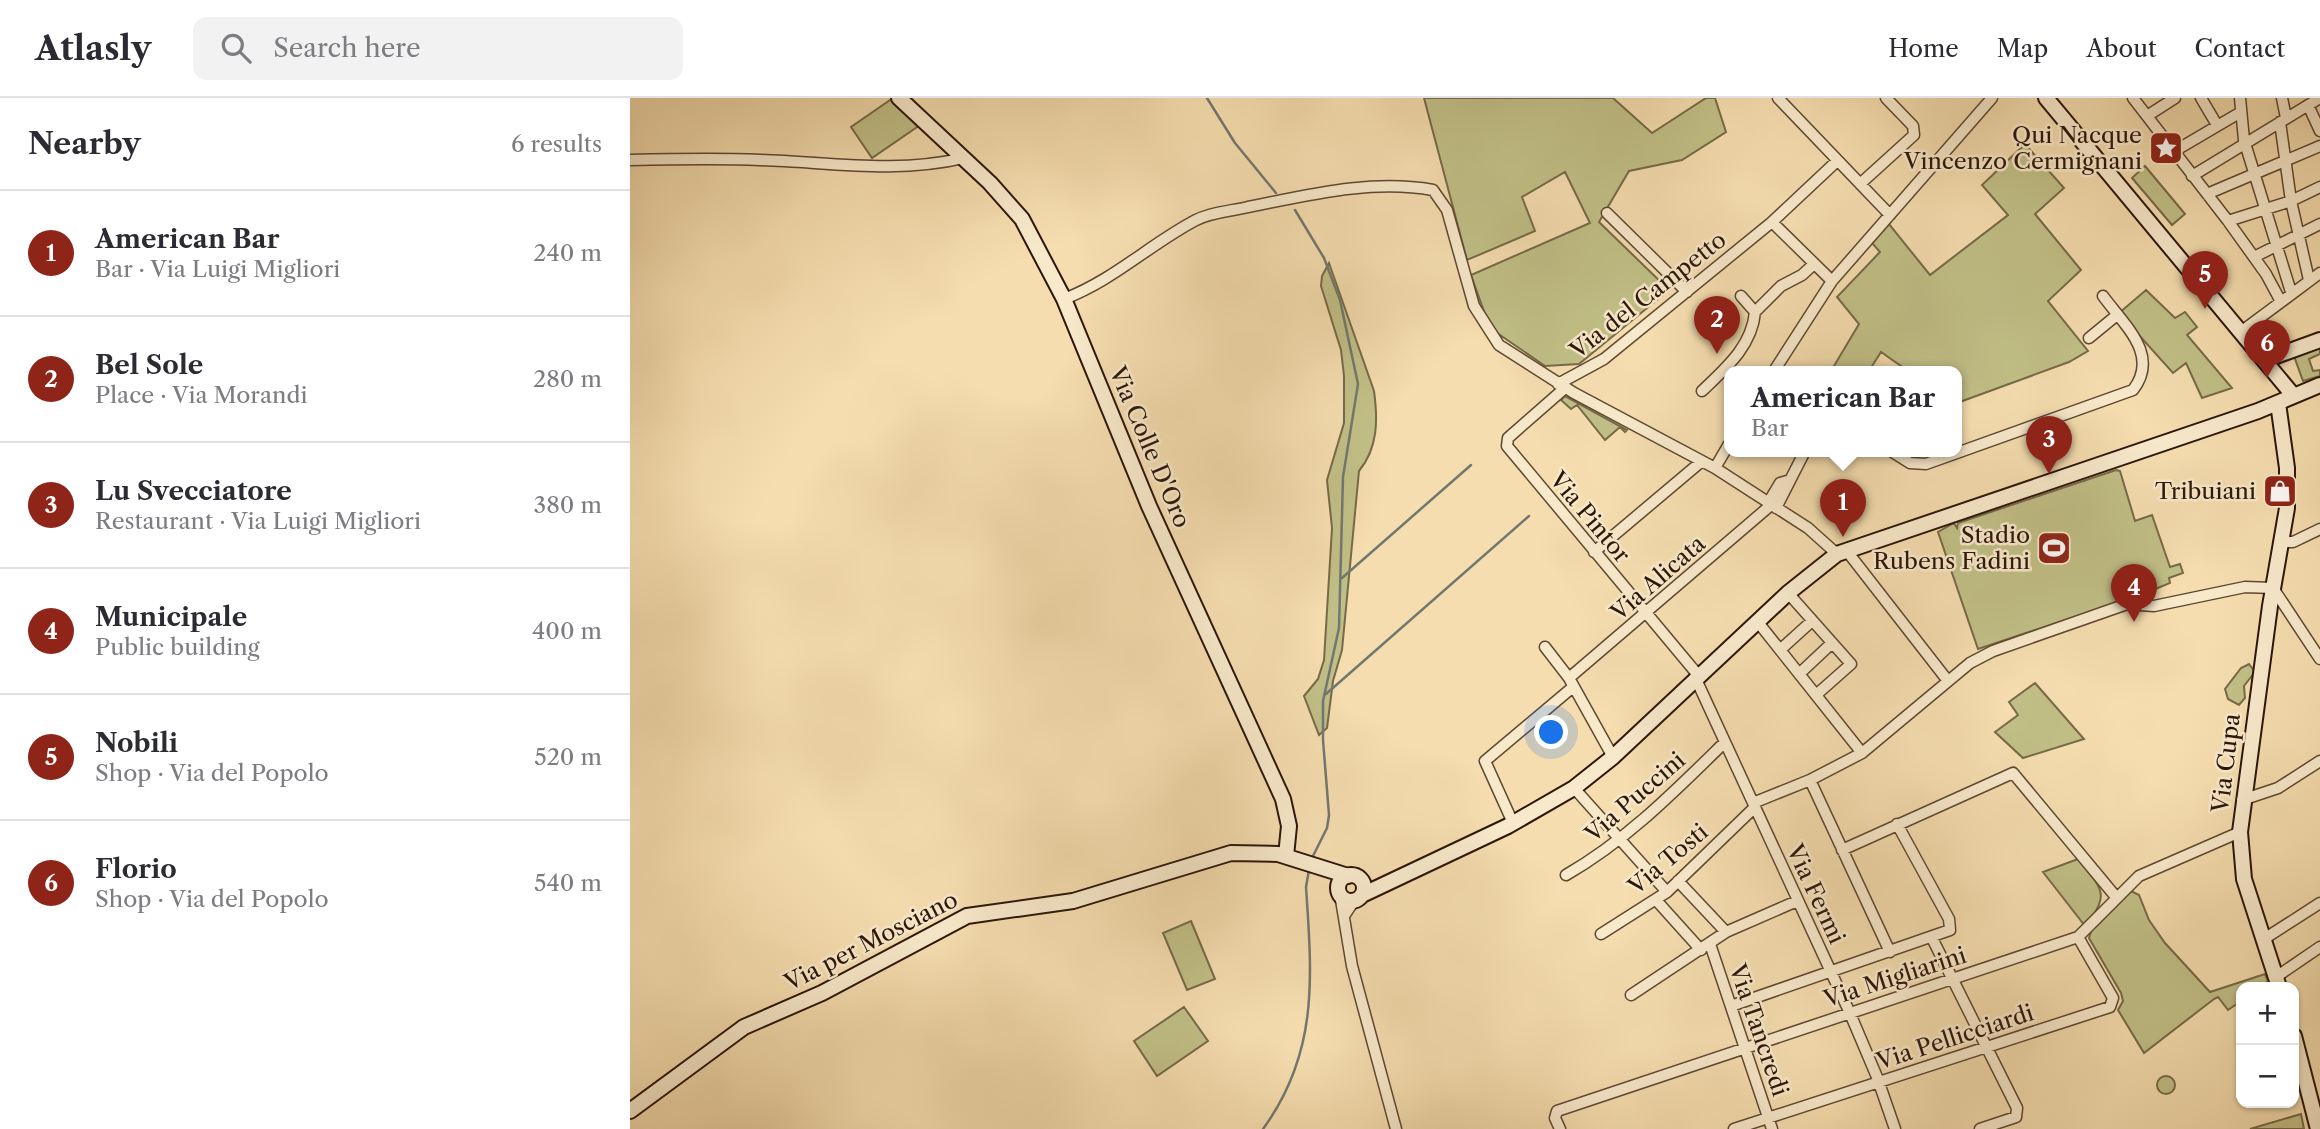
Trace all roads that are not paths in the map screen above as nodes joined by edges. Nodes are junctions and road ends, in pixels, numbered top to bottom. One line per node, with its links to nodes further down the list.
1 (899, 98): 21 (main road, Via Colle D'Oro)
2 (1778, 98): 23 (street)
3 (1886, 98): 27 (street)
4 (1992, 98): 33 (street)
5 (2046, 98): 52 (main road)
6 (2133, 98): 14 (street)
7 (2175, 98): 14 (street)
8 (2201, 98): 16 (street)
9 (2240, 98): 13 (street)
10 (2282, 98): 15 (street)
11 (2320, 98): 12 (street)
12 (2308, 106): 15 (street); 17 (street)
13 (2241, 112): 16 (street); 18 (street)
14 (2147, 116): 20 (street)
15 (2283, 120): 18 (street); 24 (street)
16 (2217, 125): 20 (street)
17 (2320, 131)
18 (2246, 144): 25 (street); 26 (street)
19 (2320, 146): 24 (street)
20 (2173, 152): 26 (street)
21 (964, 158): 22 (street); 48 (main road, Via Colle D'Oro)
22 (630, 160)
23 (1837, 161): 27 (street); 35 (street, Via del Campetto)
24 (2286, 161): 25 (street); 30 (street)
25 (2256, 173): 29 (street); 31 (street)
26 (2192, 176): 29 (street)
27 (1860, 184): 33 (street)
28 (2320, 187): 30 (street)
29 (2207, 194): 34 (street)
30 (2291, 201): 31 (street); 37 (street)
31 (2266, 209): 34 (street); 38 (street)
32 (1607, 213): 44 (street)
33 (1890, 215): 43 (street)
34 (2228, 221): 39 (street)
35 (1772, 222): 40 (street); 44 (street, Via del Campetto)
36 (2320, 225): 37 (street)
37 (2299, 236): 38 (street); 42 (street)
38 (2277, 247): 39 (street); 45 (street)
39 (2254, 257): 49 (street)
40 (1814, 264): 43 (street); 50 (street)
41 (2320, 273): 42 (street)
42 (2309, 280): 45 (street)
43 (1832, 281): 57 (street)
44 (1687, 292): 60 (street, Via del Campetto)
45 (2291, 292): 49 (street)
46 (1741, 296): 50 (street)
47 (2103, 296): 51 (street)
48 (1064, 299): 60 (street, Via del Campetto); 103 (main road, Via Colle D'Oro)
49 (2280, 300): 52 (street)
50 (1755, 312): 56 (street)
51 (2117, 315): 53 (street); 64 (street)
52 (2242, 331): 55 (main road)
53 (2089, 338)
54 (2320, 340): 55 (main road)
55 (2265, 360): 62 (main road)
56 (1727, 366)
57 (1777, 366)
58 (1724, 369): 61 (street)
59 (2320, 385): 62 (main road)
60 (1562, 386): 69 (street); 74 (street, Via Pintor)
61 (1702, 391)
62 (2293, 395): 63 (main road)
63 (2278, 403): 73 (main road, Via Cupa); 75 (main road)
64 (1962, 451)
65 (1724, 453): 70 (street)
66 (1801, 457): 71 (street, Via Alicata)
67 (1900, 457): 68 (street)
68 (1946, 457)
69 (1702, 461): 70 (street); 74 (street)
70 (1715, 468): 71 (street)
71 (1772, 506): 75 (street); 78 (street, Via Alicata)
72 (2320, 529): 73 (street)
73 (2283, 542): 76 (main road, Via Cupa)
74 (1594, 552): 78 (street, Via Pintor)
75 (1842, 552): 77 (main road); 87 (street)
76 (2273, 588): 84 (street); 87 (street); 96 (main road, Via Cupa)
77 (1788, 593): 79 (main road); 80 (street)
78 (1646, 613): 86 (street, Via Pintor); 88 (street, Via Alicata)
79 (1757, 621): 83 (street); 86 (main road)
80 (1812, 621): 81 (street); 83 (street)
81 (1832, 643): 85 (street); 89 (street)
82 (1545, 647): 88 (street)
83 (1780, 650): 85 (street)
84 (2320, 659)
85 (1799, 674): 89 (street)
86 (1696, 676): 90 (street, Via Fermi); 92 (main road)
87 (1948, 681): 91 (street)
88 (1571, 682): 92 (street); 98 (street, Via Alicata)
89 (1816, 695): 91 (street)
90 (1725, 742): 97 (street, Via Fermi); 101 (street, Via Puccini)
91 (1862, 753): 94 (street)
92 (1613, 757): 95 (main road)
93 (2320, 761): 96 (street)
94 (1810, 780): 97 (street); 102 (street)
95 (1574, 788): 98 (main road); 101 (street)
96 (2242, 800): 100 (main road, Via Cupa)
97 (1754, 805): 107 (street, Via Tosti); 114 (street, Via Fermi)
98 (1513, 823): 108 (main road)
99 (1897, 824): 102 (street); 111 (street); 120 (street)
100 (2240, 832): 111 (street, Via Migliarini); 121 (main road, Via Cupa)
101 (1621, 839): 105 (street, Via Puccini); 110 (street)
102 (1842, 849): 124 (street)
103 (1286, 856): 104 (main road, Via per Mosciano); 135 (main road, Via per Mosciano)
104 (1321, 865): 106 (main road, Via per Mosciano); 109 (main road)
105 (1566, 875)
106 (1354, 877): 108 (main road, Via per Mosciano); 109 (main road); 112 (main road)
107 (1678, 881): 110 (street, Via Tosti); 117 (street)
108 (1380, 884): 112 (main road)
109 (1339, 892): 112 (main road); 116 (street)
110 (1667, 892): 113 (street, Via Tosti)
111 (2116, 897): 119 (street, Via Migliarini)
112 (1358, 898): 116 (street)
113 (1656, 900): 118 (street, Via Tosti); 122 (street)
114 (1797, 901): 117 (street); 125 (street, Via Fermi)
115 (2320, 903): 121 (street)
116 (1344, 916): 138 (street)
117 (1726, 932): 122 (street)
118 (1601, 934)
119 (2078, 937): 126 (street, Via Migliarini); 133 (street, Via Pellicciardi)
120 (1932, 938): 124 (street); 126 (street)
121 (2263, 939): 127 (main road, Via Cupa)
122 (1705, 947): 128 (street); 129 (street, Via Tancredi)
123 (2320, 947): 127 (street)
124 (1890, 952): 125 (street)
125 (1830, 972): 129 (street); 130 (street, Via Fermi)
126 (1952, 979): 130 (street, Via Migliarini); 133 (street)
127 (2278, 982)
128 (1631, 995)
129 (1731, 1006): 132 (street, Via Tancredi)
130 (1849, 1011): 132 (street, Via Migliarini); 134 (street, Via Fermi)
131 (2296, 1045): 137 (main road)
132 (1744, 1046): 136 (street, Via Tancredi); 139 (street, Via Migliarini)
133 (1986, 1047): 134 (street, Via Pellicciardi); 143 (street)
134 (1878, 1082): 136 (street, Via Pellicciardi); 142 (street, Via Fermi)
135 (630, 1111)
136 (1768, 1117): 140 (street, Via Pellicciardi); 141 (street, Via Tancredi)
137 (2318, 1123)
138 (1396, 1129)
139 (1560, 1129)
140 (1734, 1129)
141 (1772, 1129)
142 (1895, 1129)
143 (1980, 1129)

